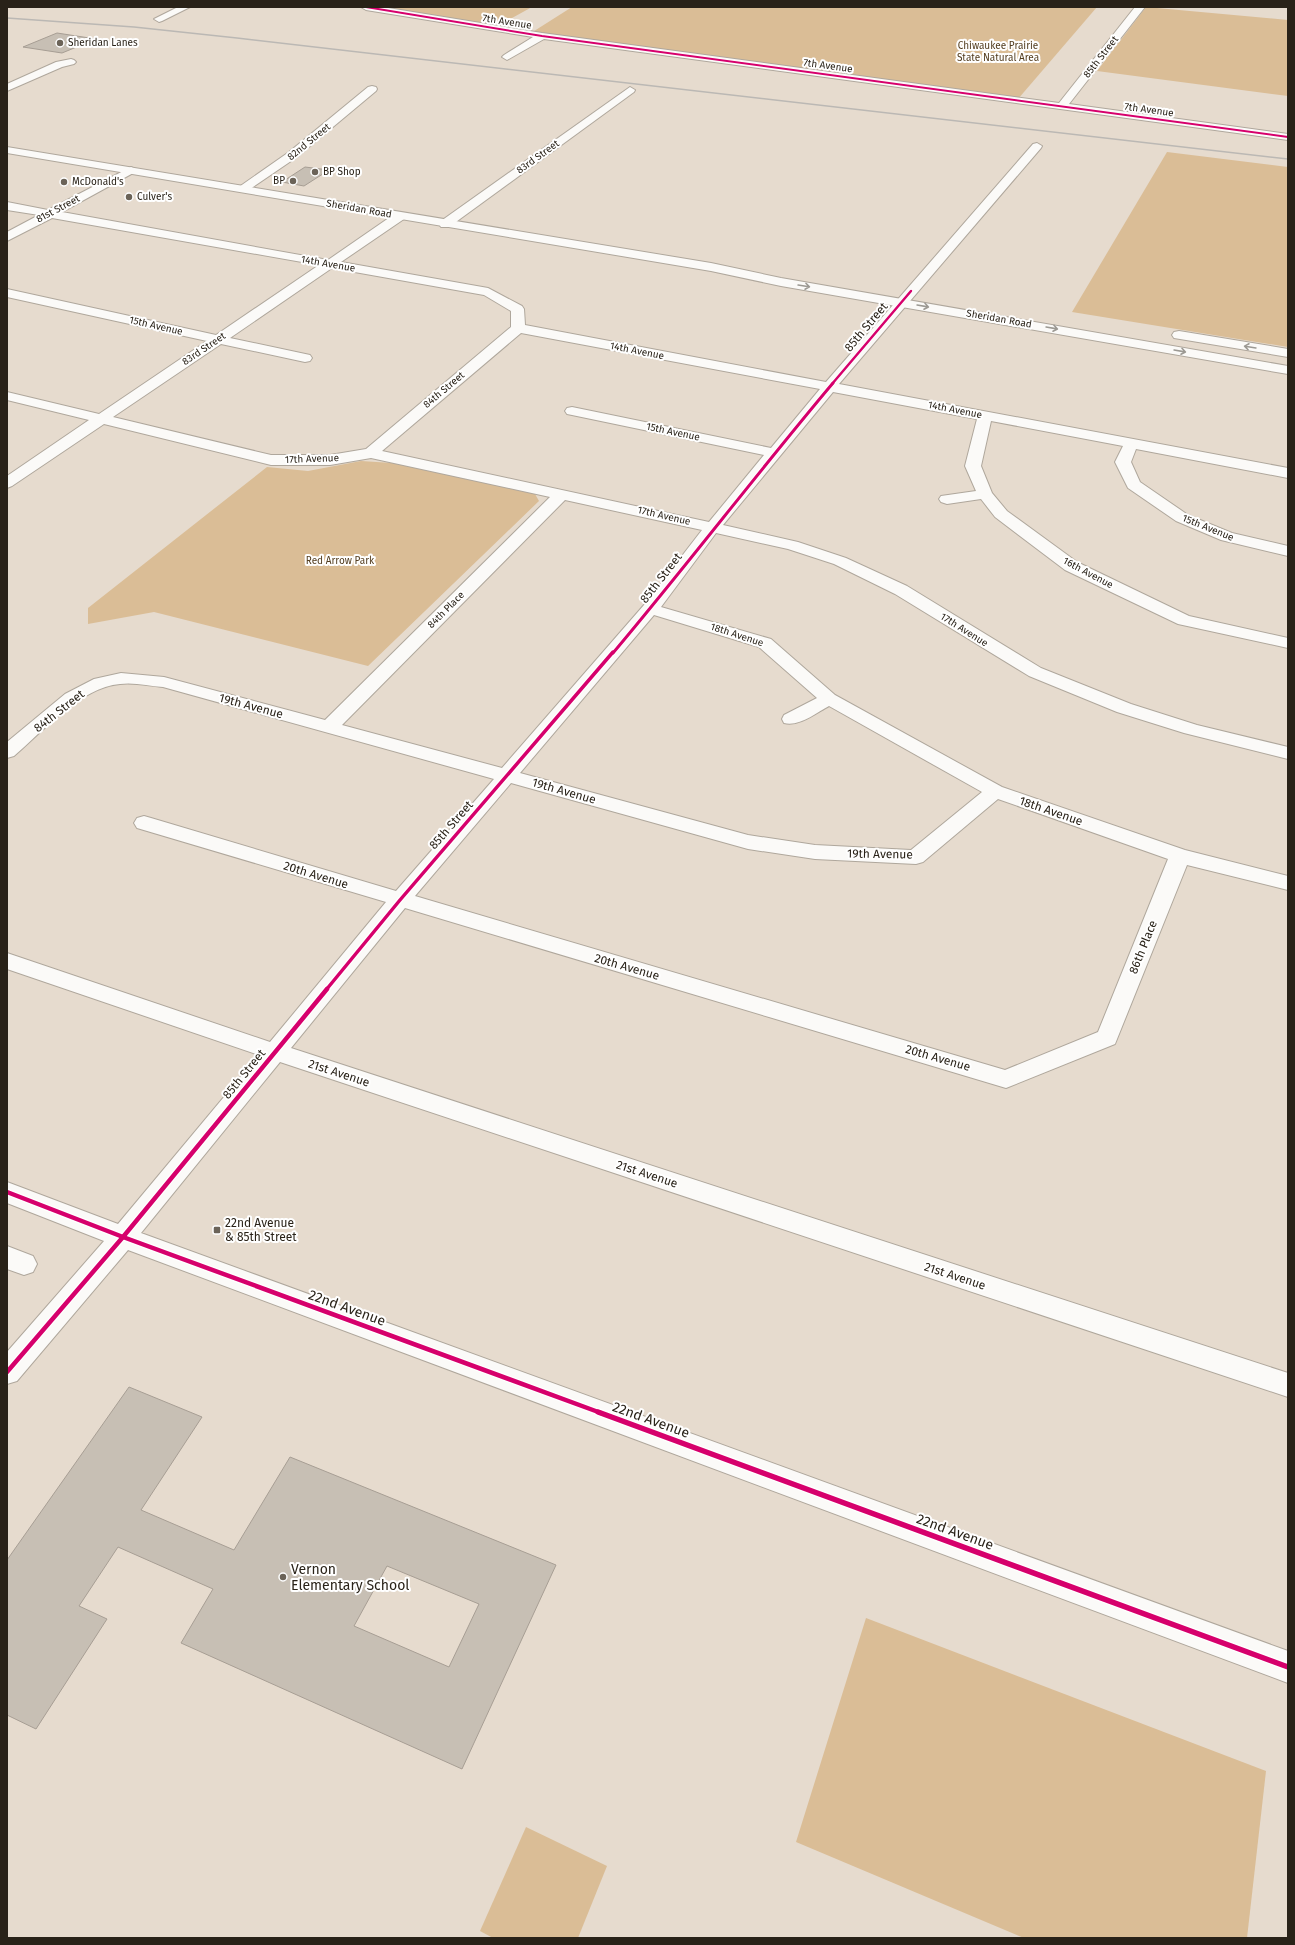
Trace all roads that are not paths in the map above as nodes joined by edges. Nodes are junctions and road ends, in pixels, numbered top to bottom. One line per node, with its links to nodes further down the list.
1 (185, 7): 4 (street)
2 (366, 7): 5 (street, 7th Avenue)
3 (1140, 7): 11 (street, 85th Street)
4 (159, 19)
5 (542, 36): 6 (street); 11 (street, 7th Avenue)
6 (507, 57)
7 (71, 62): 8 (street)
8 (7, 88)
9 (372, 89): 16 (street, 82nd Street)
10 (630, 90): 20 (street, 83rd Street)
11 (1062, 106): 12 (street, 7th Avenue)
12 (1288, 137)
13 (1037, 146): 26 (street, 85th Street)
14 (7, 150): 15 (street, Sheridan Road)
15 (131, 170): 16 (street, Sheridan Road); 18 (street, 81st Street)
16 (242, 189): 19 (street, Sheridan Road)
17 (7, 206): 18 (street, 14th Avenue)
18 (49, 214): 21 (street, 81st Street); 22 (street, 14th Avenue)
19 (400, 216): 20 (street, Sheridan Road); 22 (street, 83rd Street)
20 (445, 224): 23 (street, Sheridan Road)
21 (7, 236)
22 (329, 264): 28 (street, 14th Avenue); 30 (street, 83rd Street)
23 (711, 268): 24 (street, Sheridan Road); 26 (street, Sheridan Road, one-way to 26)
24 (856, 282)
25 (7, 292): 30 (street, 15th Avenue)
26 (902, 294): 27 (street, Sheridan Road); 33 (street, Sheridan Road, one-way to 33); 34 (street, 85th Street)
27 (926, 294)
28 (518, 328): 34 (street, 14th Avenue); 40 (street, 84th Street)
29 (1164, 333): 31 (street, one-way to 29)
30 (218, 340): 32 (street, 15th Avenue); 38 (street, 83rd Street)
31 (1288, 353)
32 (305, 358)
33 (1288, 370)
34 (829, 386): 37 (street, 14th Avenue); 41 (street, 85th Street)
35 (7, 396): 38 (street, 17th Avenue)
36 (572, 411): 41 (street, 15th Avenue)
37 (985, 416): 39 (street, 14th Avenue); 45 (street, 16th Avenue)
38 (103, 418): 40 (street, 17th Avenue); 43 (street, 83rd Street)
39 (1131, 444): 42 (street, 14th Avenue); 48 (street, 15th Avenue)
40 (371, 453): 44 (street, 17th Avenue)
41 (774, 453): 47 (street, 85th Street)
42 (1288, 473)
43 (7, 483)
44 (562, 494): 47 (street, 17th Avenue); 54 (street, 84th Place)
45 (985, 494): 46 (street); 50 (street, 16th Avenue)
46 (947, 499)
47 (713, 528): 49 (street, 85th Street); 56 (street, 17th Avenue)
48 (1288, 551)
49 (650, 609): 52 (street, 18th Avenue); 57 (street, 85th Street)
50 (1288, 643)
51 (116, 678): 54 (street, 19th Avenue); 55 (street, 84th Street)
52 (829, 699): 53 (street); 58 (street, 18th Avenue)
53 (791, 719)
54 (329, 726): 57 (street, 19th Avenue)
55 (7, 752)
56 (1288, 753)
57 (508, 775): 58 (street, 19th Avenue); 62 (street, 85th Street)
58 (995, 791): 60 (street, 18th Avenue)
59 (144, 824): 62 (street, 20th Avenue)
60 (1180, 856): 61 (street, 18th Avenue); 64 (street, 86th Place)
61 (1288, 883)
62 (400, 900): 64 (street, 20th Avenue); 65 (street, 85th Street)
63 (7, 961): 65 (street, 21st Avenue)
64 (1106, 1038)
65 (275, 1052): 67 (street, 85th Street); 69 (street, 21st Avenue)
66 (7, 1192): 67 (street, 22nd Avenue)
67 (124, 1237): 68 (street, 85th Street); 70 (street, 22nd Avenue)
68 (7, 1372)
69 (1288, 1385)
70 (1288, 1667)

